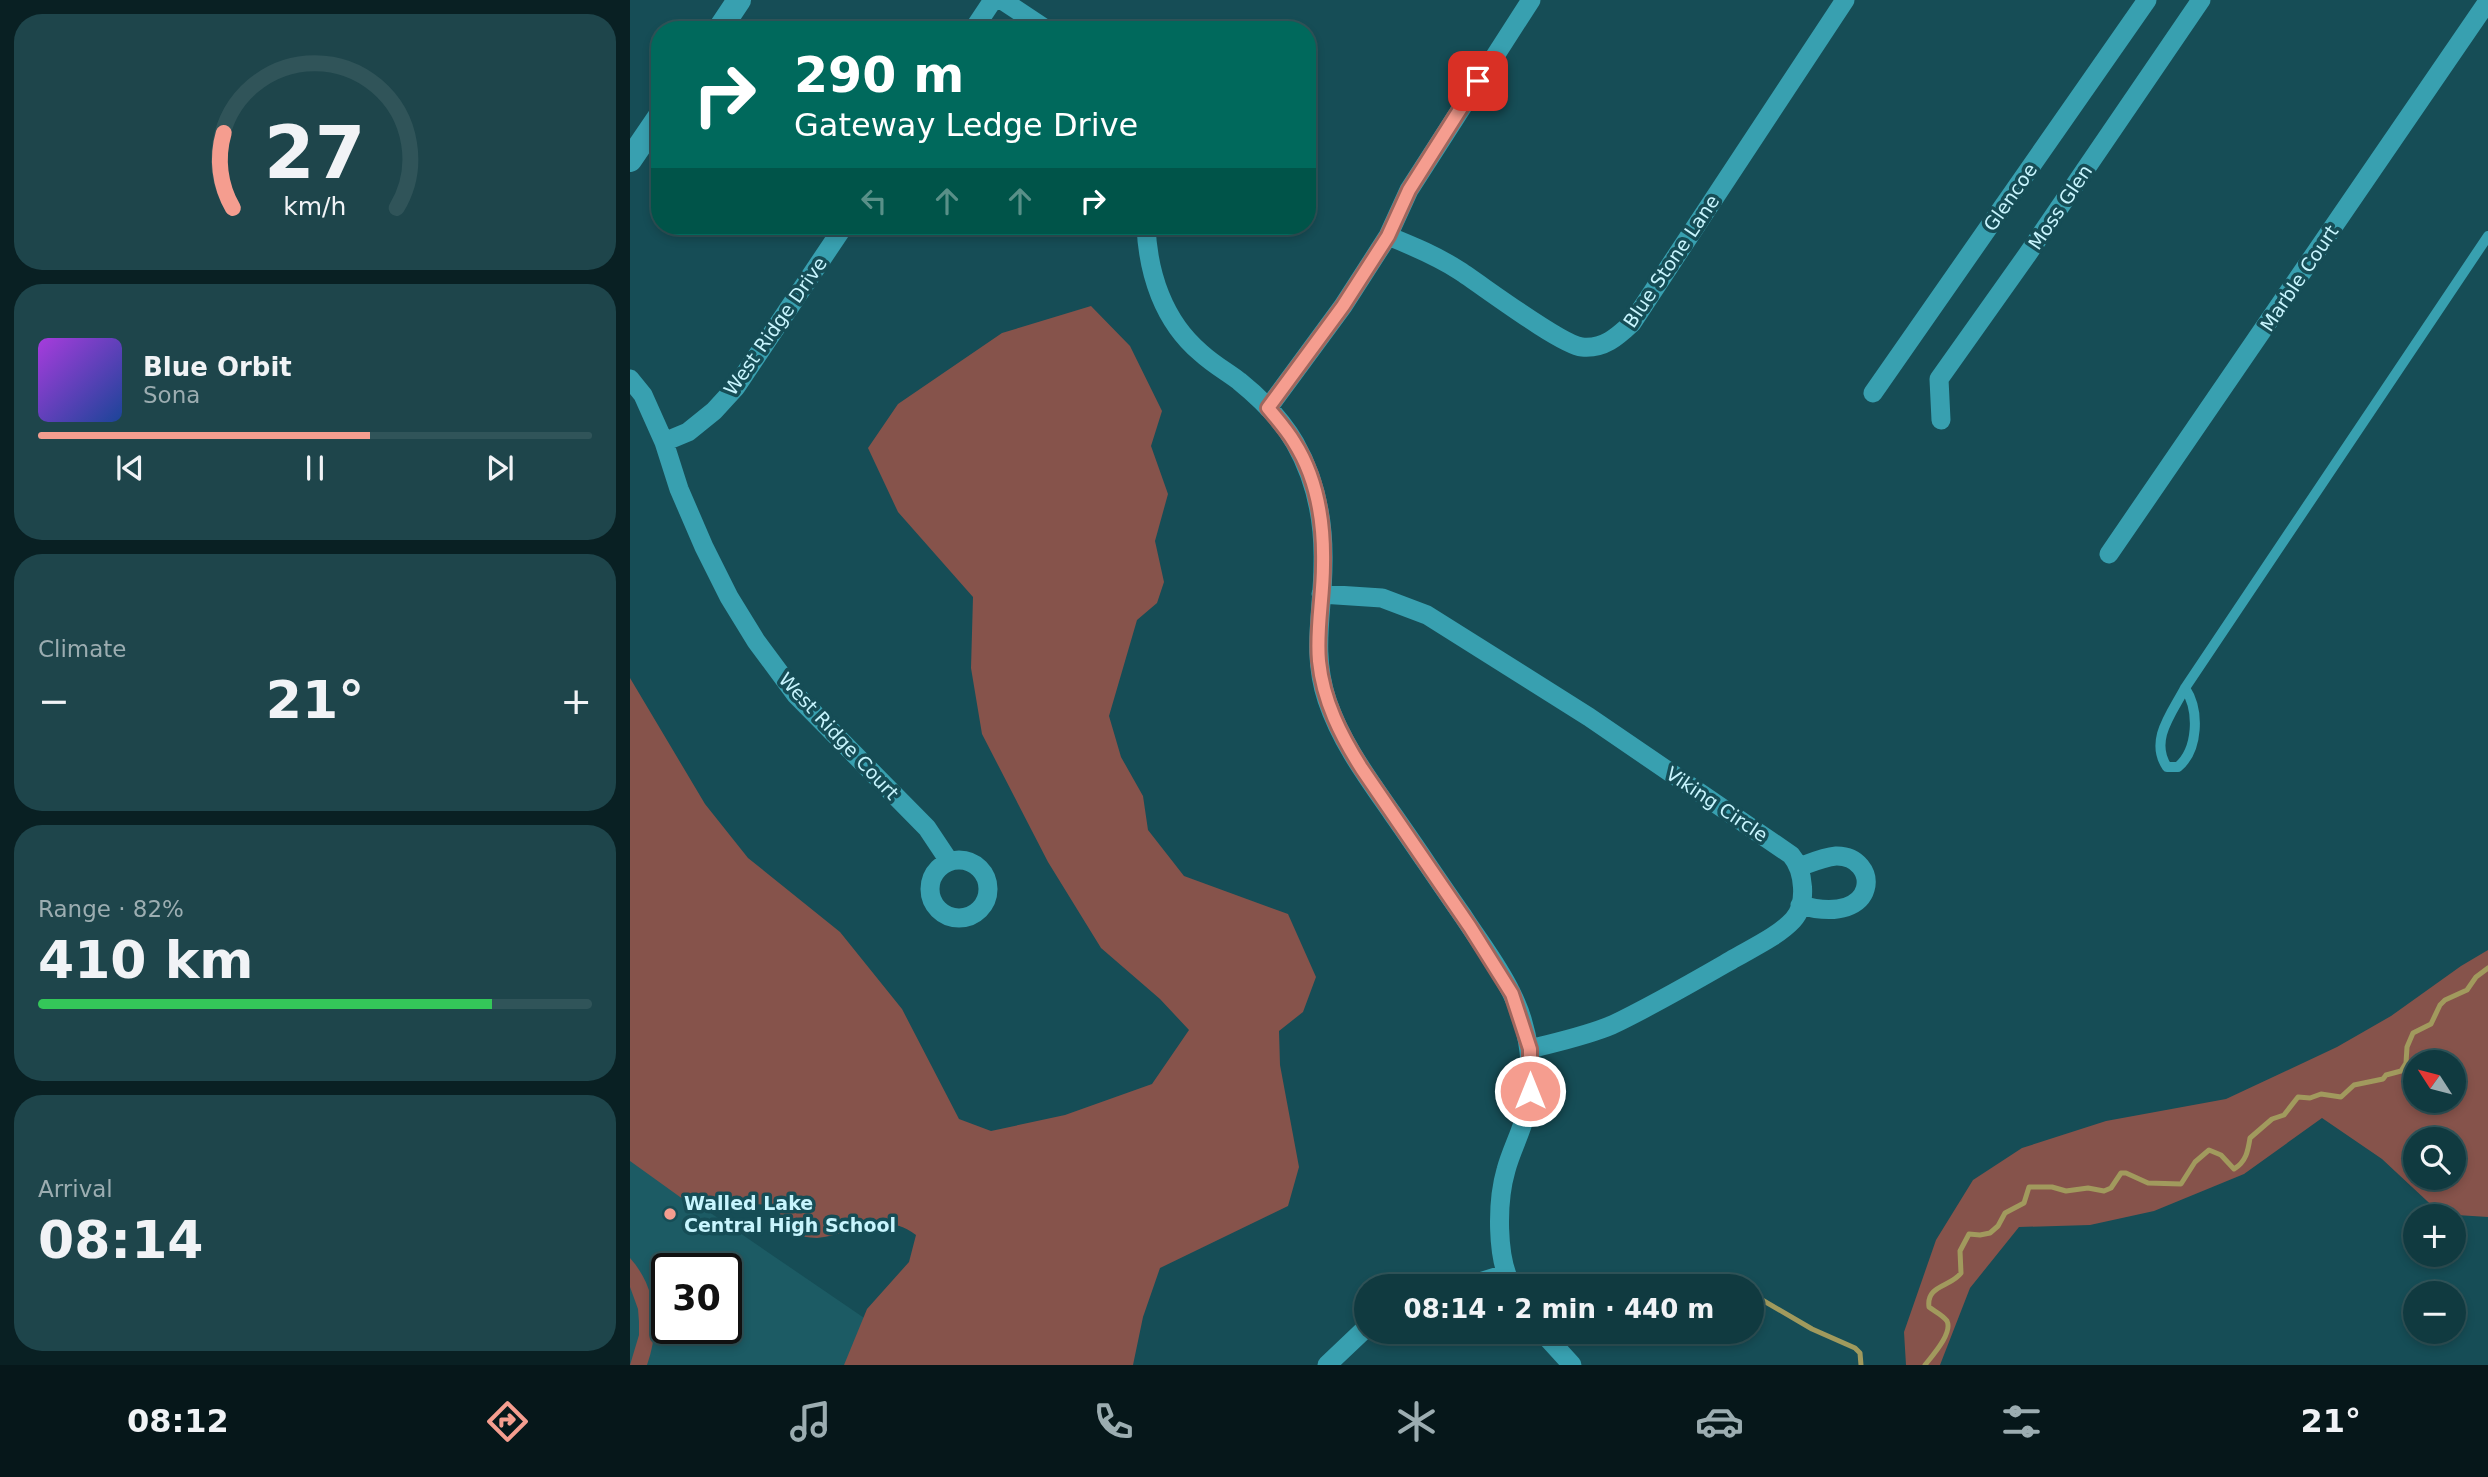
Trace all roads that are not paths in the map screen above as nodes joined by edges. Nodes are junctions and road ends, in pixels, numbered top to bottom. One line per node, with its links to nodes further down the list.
1 (739, 0): 9 (street)
2 (993, 0): 10 (street)
3 (1002, 0): 11 (street)
4 (1531, 0): 16 (street)
5 (1845, 0): 16 (street, Blue Stone Lane)
6 (2147, 0): 19 (street, Glencoe)
7 (2201, 0): 21 (street, Moss Glen)
8 (2488, 1): 23 (street, Marble Court)
9 (725, 21)
10 (979, 21)
11 (1034, 21)
12 (651, 129): 13 (street)
13 (630, 160)
14 (838, 235): 22 (street, West Ridge Drive)
15 (1147, 235): 20 (street)
16 (1388, 236): 20 (street)
17 (2488, 236): 25 (lane)
18 (630, 379): 22 (street, West Ridge Court)
19 (1873, 393)
20 (1268, 408): 24 (street)
21 (1941, 420)
22 (664, 442): 26 (street, West Ridge Court)
23 (2109, 554)
24 (1321, 594): 27 (street, Viking Circle); 29 (street)
25 (2185, 688): 25 (lane)
26 (949, 861)
27 (1799, 867): 28 (street); 28 (street)
28 (1800, 905): 29 (street)
29 (1530, 1049): 30 (street)
30 (1508, 1274)
31 (1354, 1339): 33 (street)
32 (1553, 1344): 34 (street)
33 (1327, 1365)
34 (1572, 1365)

